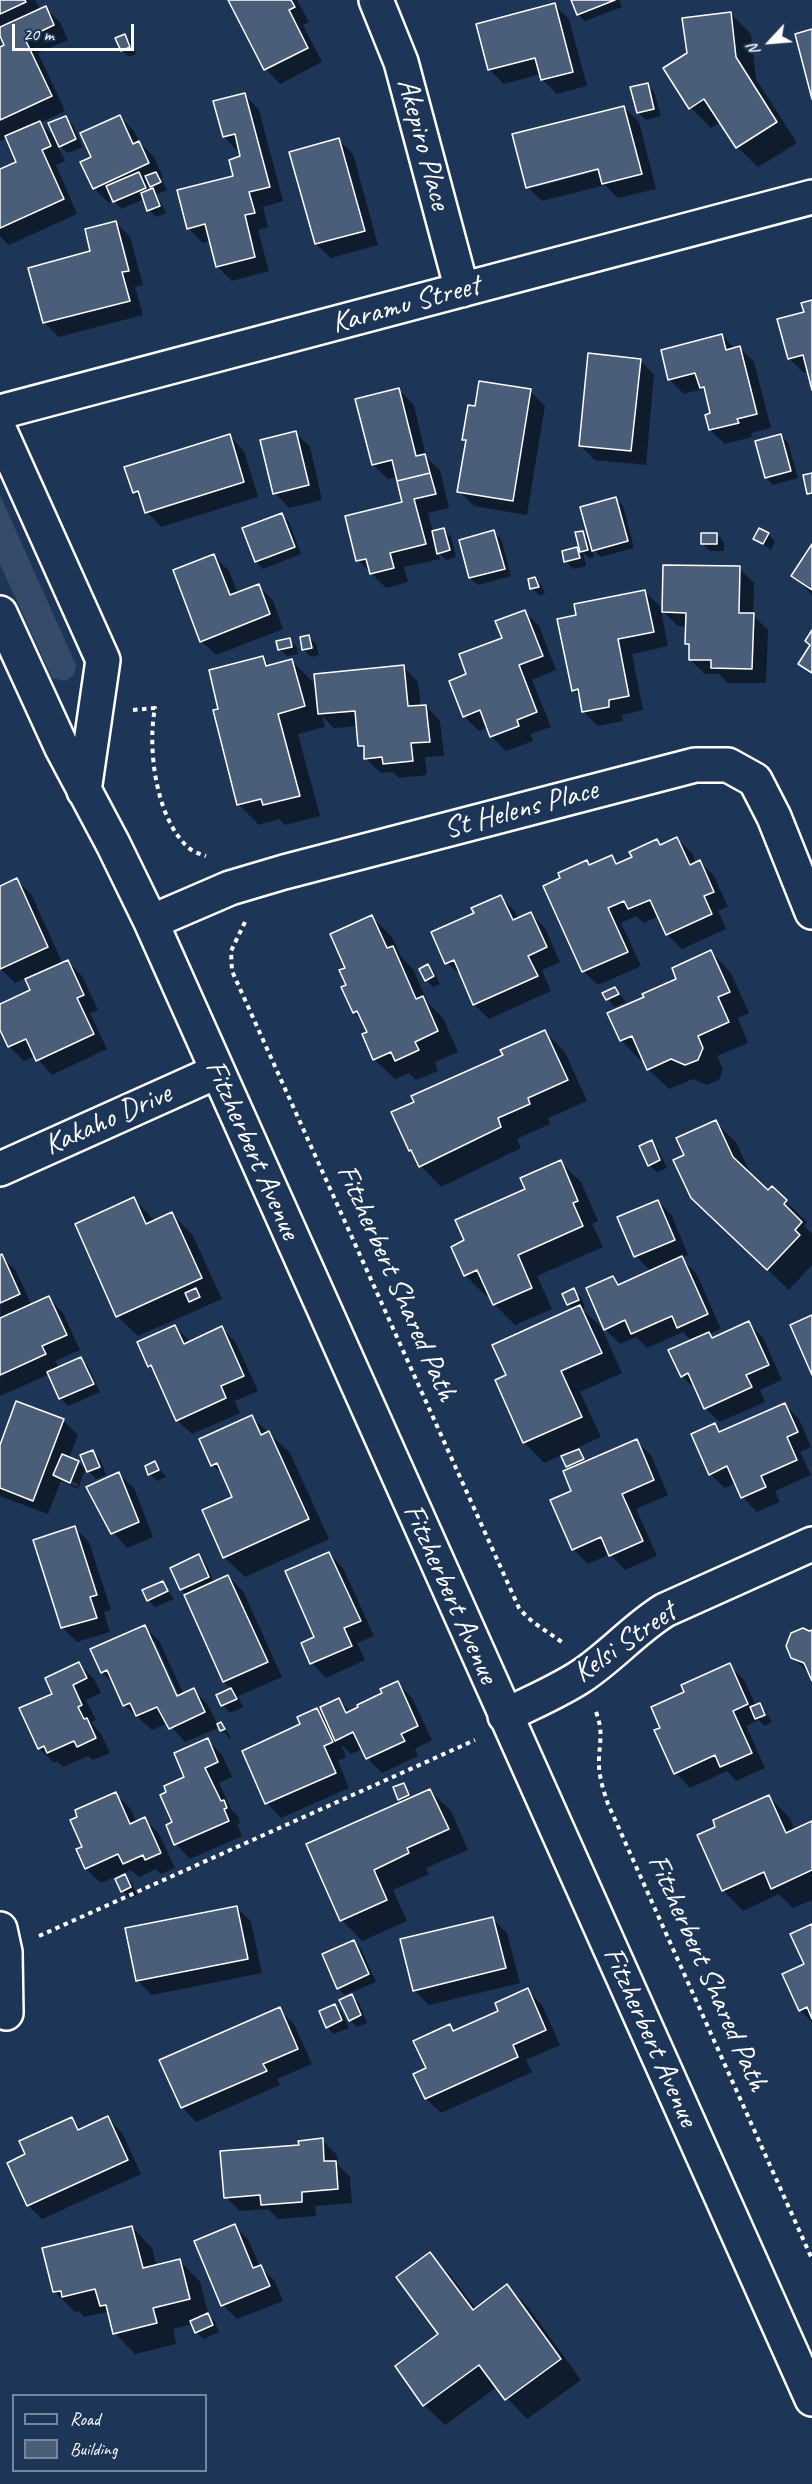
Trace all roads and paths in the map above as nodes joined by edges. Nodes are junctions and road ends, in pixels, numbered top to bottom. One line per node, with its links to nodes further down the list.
1 (376, 0): 3 (street, Akepiro Place)
2 (812, 197): 3 (street, Karamu Street)
3 (462, 290): 4 (street, Karamu Street)
4 (0, 411)
5 (0, 431): 8 (street)
6 (0, 613): 8 (street, Fitzherbert Avenue)
7 (131, 710): 9 (path)
8 (84, 791): 12 (street, Fitzherbert Avenue)
9 (216, 857)
10 (812, 912): 12 (street, St Helens Place)
11 (243, 918): 16 (path, Fitzherbert Shared Path)
12 (151, 922): 13 (street, Fitzherbert Avenue)
13 (216, 1072): 14 (street, Kakaho Drive); 18 (street, Fitzherbert Avenue)
14 (0, 1169)
15 (812, 1544): 18 (street, Kelsi Street)
16 (566, 1649)
17 (594, 1707): 21 (path, Fitzherbert Shared Path)
18 (506, 1720): 19 (path); 22 (street, Fitzherbert Avenue)
19 (2, 1940): 20 (street)
20 (6, 2013)
21 (812, 2259)
22 (812, 2399)

